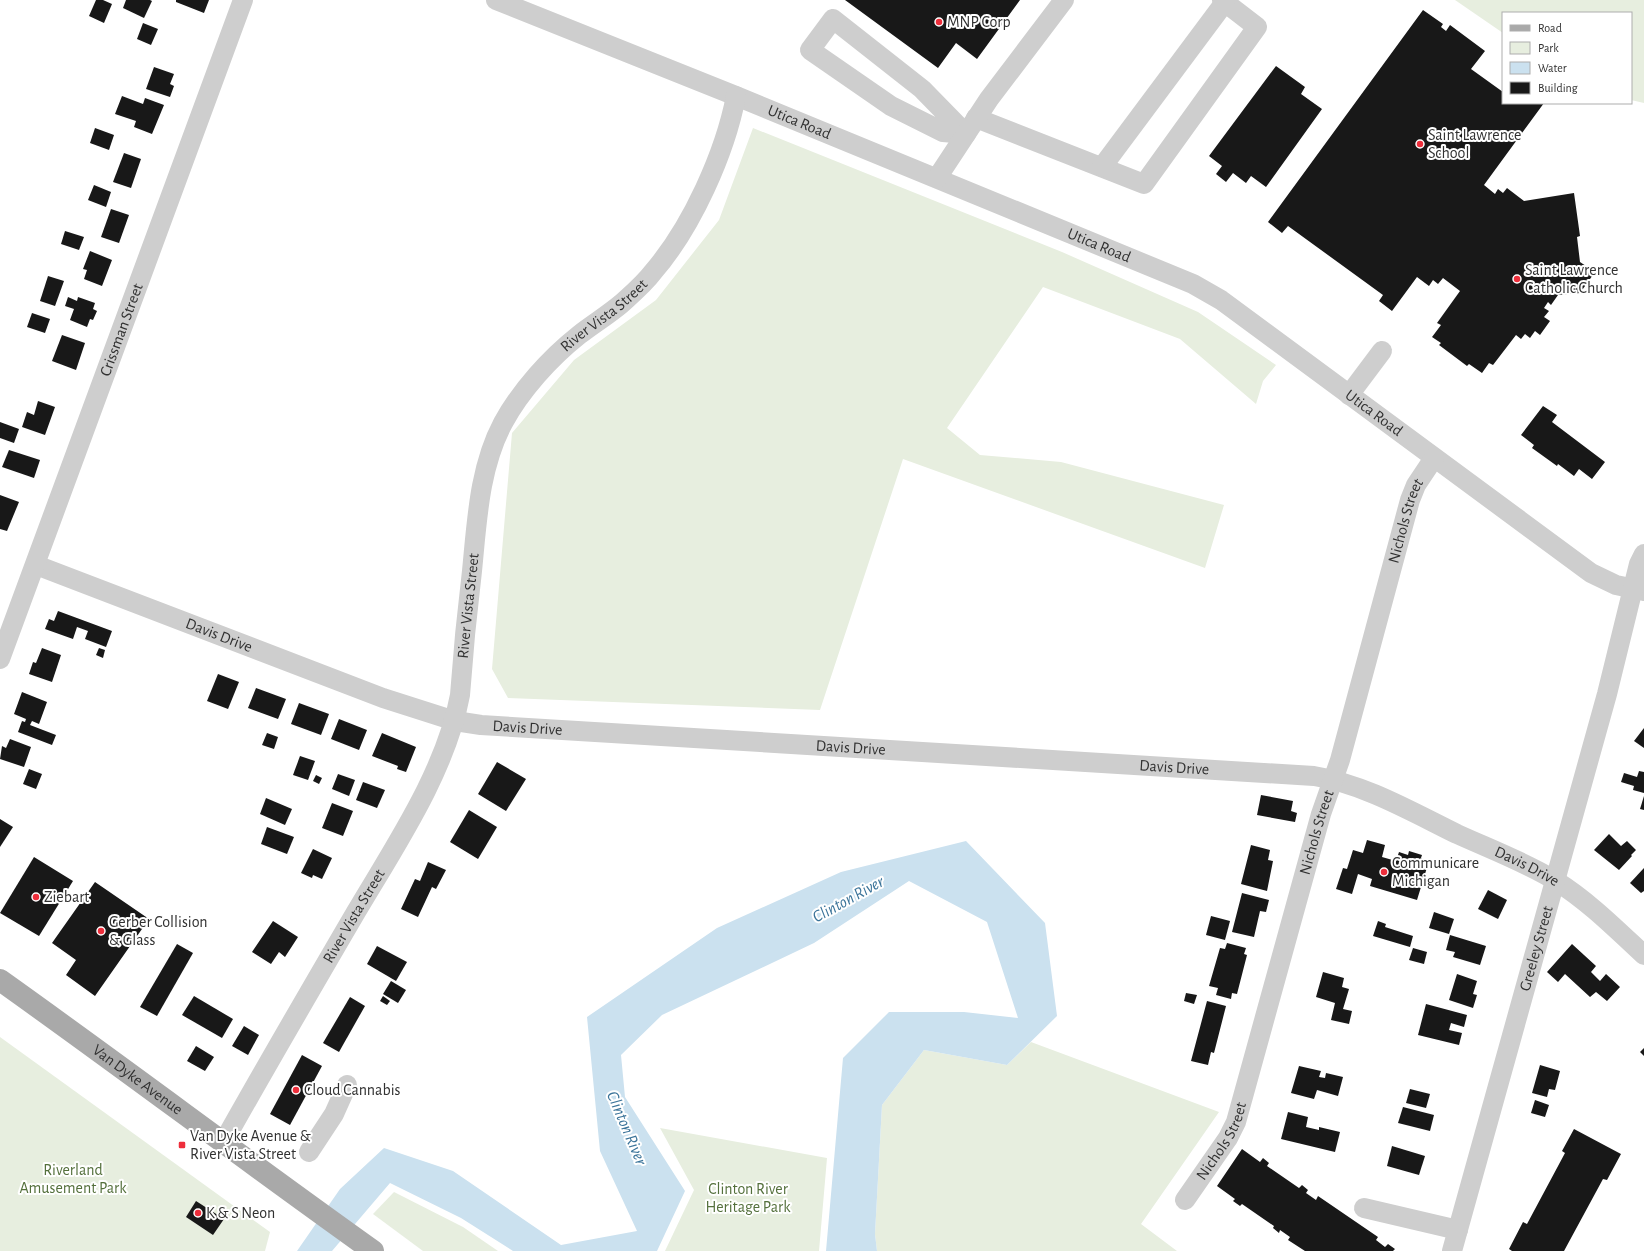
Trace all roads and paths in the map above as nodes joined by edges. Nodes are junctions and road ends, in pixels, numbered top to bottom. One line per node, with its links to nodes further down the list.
1 (243, 0): 13 (street, Crissman Street)
2 (496, 0): 5 (street, Utica Road)
3 (1064, 0): 6 (street)
4 (1223, 1): 7 (street); 7 (street)
5 (736, 96): 8 (street, Utica Road); 16 (street, River Vista Street)
6 (971, 126): 6 (street); 7 (street); 8 (street)
7 (1102, 167)
8 (937, 178): 10 (street, Utica Road)
9 (1382, 351): 10 (street)
10 (1349, 395): 11 (street, Utica Road)
11 (1434, 458): 14 (street, Utica Road); 17 (street, Nichols Street)
12 (1644, 554): 14 (street, Greeley Street)
13 (36, 565): 15 (street, Crissman Street); 16 (street, Davis Drive)
14 (1638, 590): 18 (street, Greeley Street)
15 (0, 659)
16 (455, 721): 17 (street, Davis Drive); 22 (street, River Vista Street)
17 (1334, 779): 18 (street, Davis Drive); 24 (street, Nichols Street)
18 (1555, 881): 19 (street, Davis Drive); 26 (street, Greeley Street)
19 (1644, 955)
20 (0, 980): 22 (main road, Van Dyke Avenue)
21 (348, 1085): 23 (street)
22 (223, 1143): 27 (main road, Van Dyke Avenue)
23 (309, 1152)
24 (1185, 1200)
25 (1364, 1208): 26 (street)
26 (1458, 1230): 28 (street, Greeley Street)
27 (373, 1251)
28 (1452, 1251)

